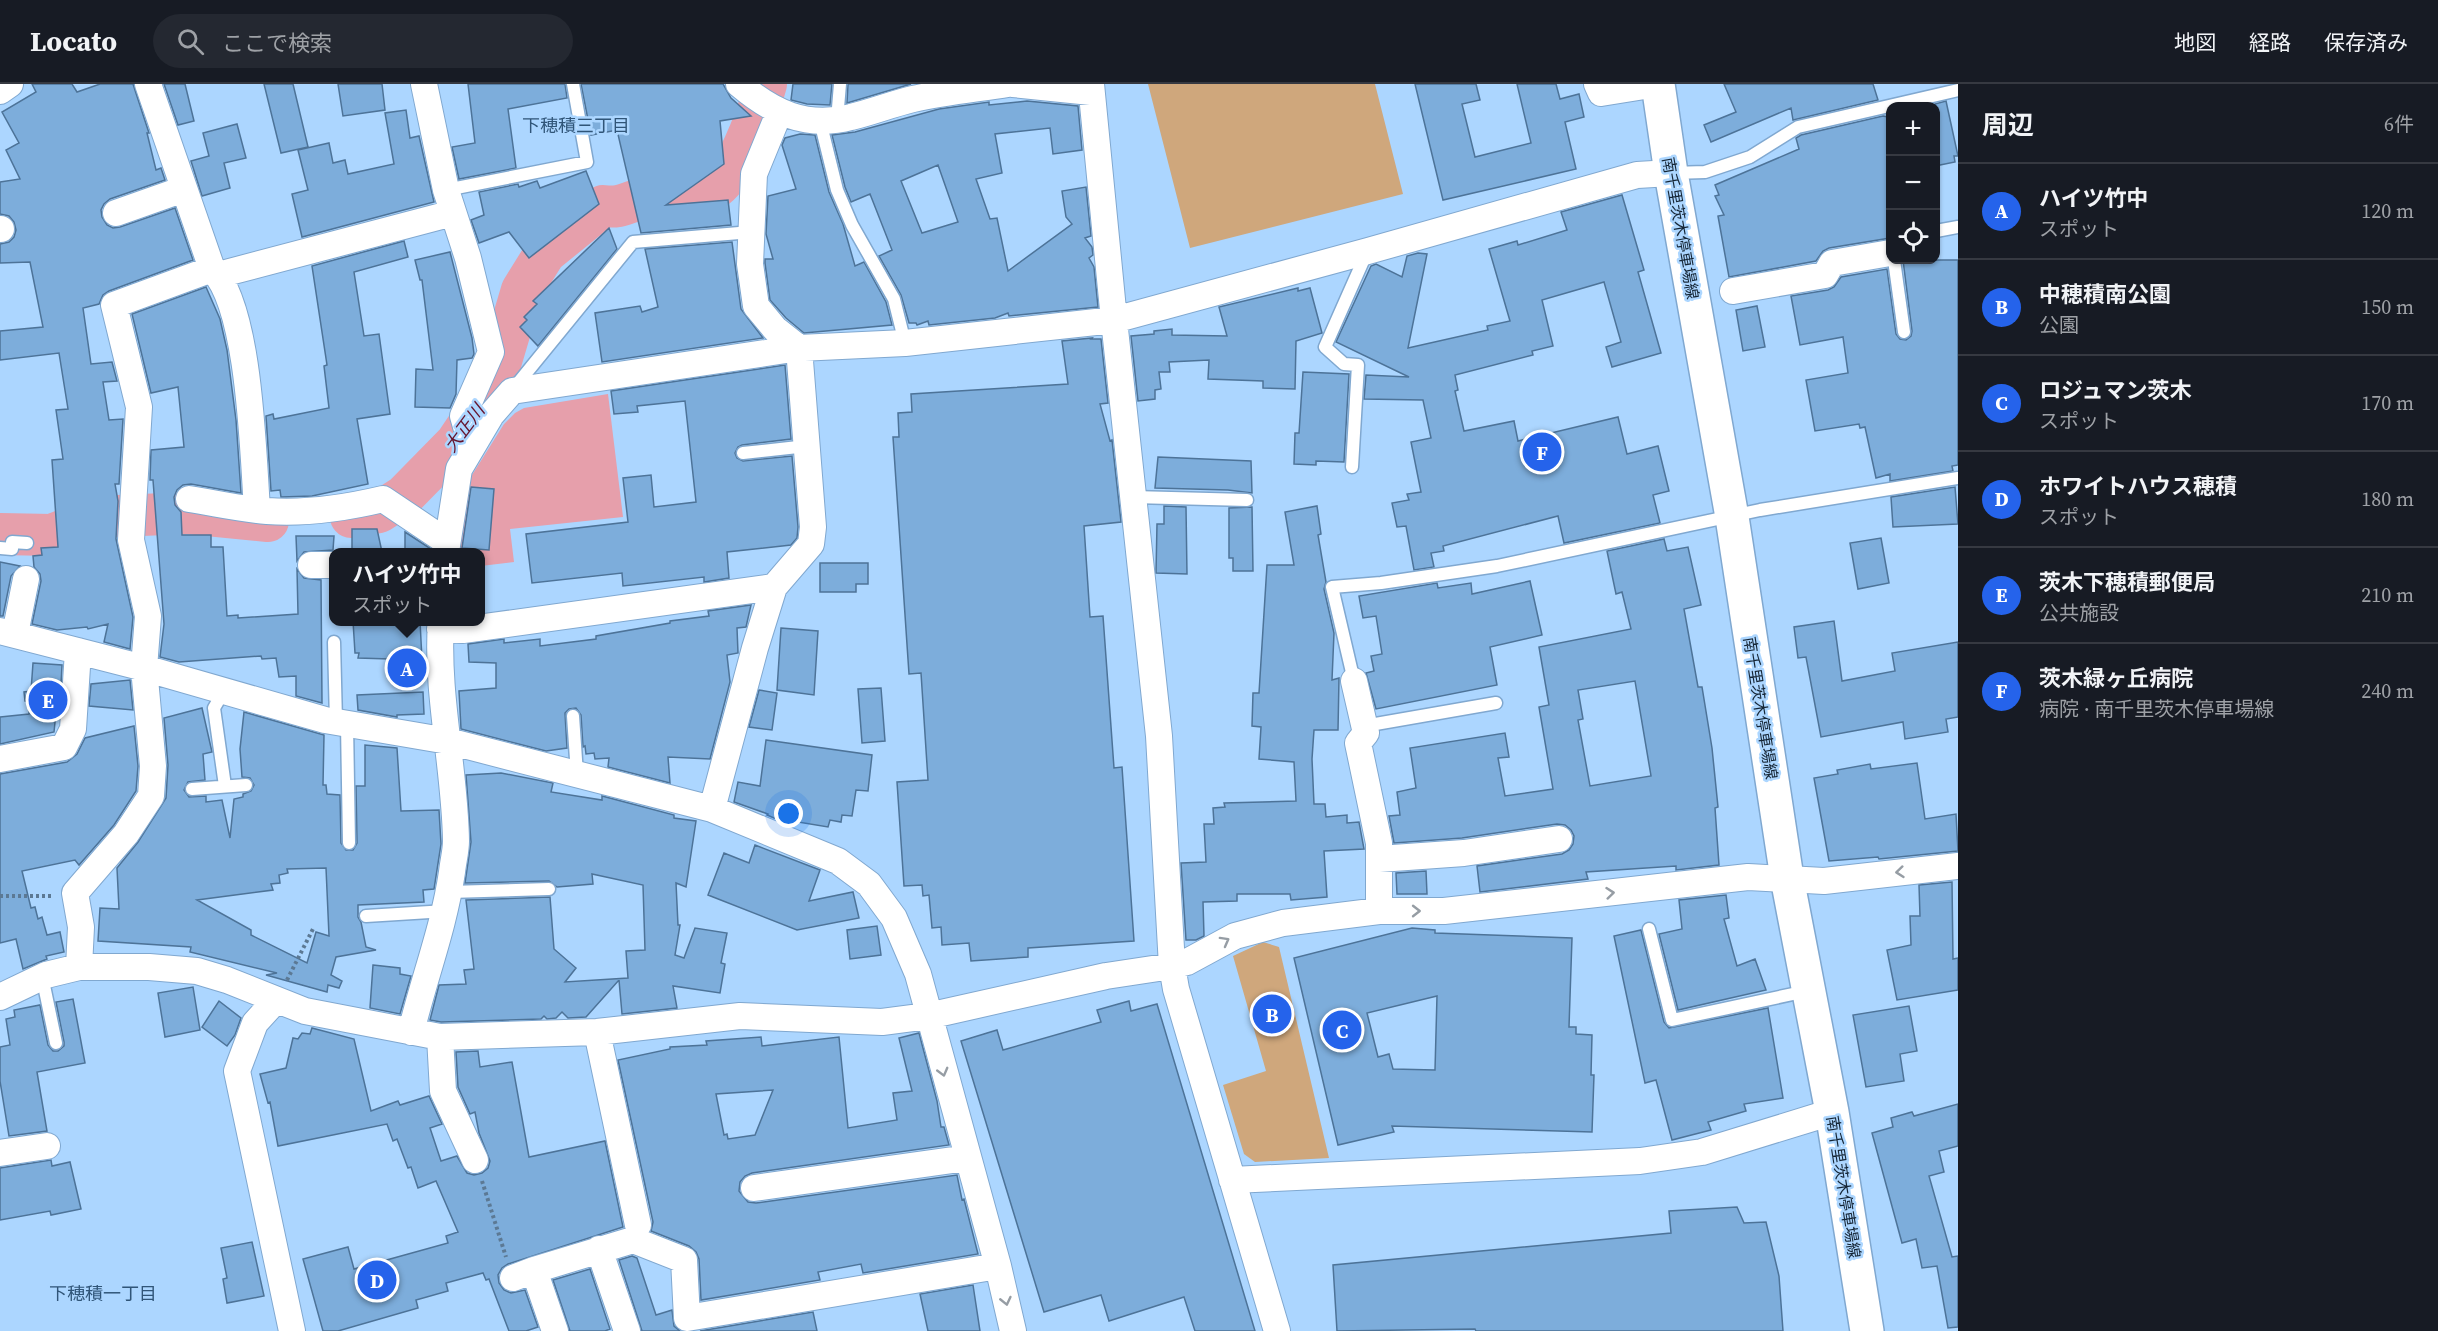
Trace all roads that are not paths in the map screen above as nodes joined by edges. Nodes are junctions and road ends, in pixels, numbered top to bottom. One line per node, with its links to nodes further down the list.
1 (10, 84): 12 (street)
2 (148, 84): 16 (street)
3 (424, 84): 17 (street)
4 (573, 84): 17 (lane)
5 (840, 84): 14 (lane)
6 (1008, 84): 14 (street)
7 (1013, 84): 10 (street)
8 (1597, 84): 9 (street)
9 (1658, 84): 15 (main road, 南千里茨木停車場線)
10 (1091, 88): 27 (street)
11 (1958, 90): 15 (lane)
12 (0, 91)
13 (759, 100): 14 (street); 21 (street)
14 (829, 120): 29 (lane)
15 (1671, 173): 22 (street); 41 (main road, 南千里茨木停車場線)
16 (184, 189): 18 (street); 25 (street)
17 (449, 201): 25 (street); 32 (street)
18 (116, 213)
19 (1958, 227): 20 (lane)
20 (1940, 230)
21 (751, 232): 30 (street); 31 (lane)
22 (1368, 251): 27 (street); 35 (lane)
23 (1886, 253): 26 (street)
24 (1895, 264): 28 (lane)
25 (215, 272): 40 (street); 52 (street)
26 (1733, 291)
27 (1114, 320): 29 (street); 37 (street)
28 (1904, 332)
29 (905, 344): 30 (street)
30 (799, 348): 31 (street); 33 (street)
31 (512, 391): 32 (street)
32 (468, 433): 43 (street)
33 (807, 446): 34 (lane); 46 (street)
34 (743, 453)
35 (1352, 467)
36 (1958, 478): 41 (lane)
37 (1133, 497): 39 (lane); 76 (street)
38 (189, 499): 40 (street)
39 (1247, 500)
40 (257, 509): 43 (street)
41 (1732, 517): 53 (lane); 70 (main road, 南千里茨木停車場線)
42 (27, 543): 44 (lane)
43 (446, 547)
44 (0, 548)
45 (26, 579): 49 (street)
46 (774, 587): 48 (street); 65 (street)
47 (441, 626): 59 (street)
48 (445, 626)
49 (7, 633): 51 (street)
50 (334, 642): 57 (lane)
51 (78, 651): 52 (street); 60 (street)
52 (144, 668): 54 (street); 77 (street)
53 (1354, 681): 58 (street)
54 (224, 691): 57 (street); 63 (lane)
55 (1496, 703): 58 (lane)
56 (573, 716): 61 (lane)
57 (341, 723): 59 (street); 67 (lane)
58 (1364, 726): 68 (street)
59 (448, 741): 61 (street); 72 (street)
60 (0, 759)
61 (577, 774): 65 (street)
62 (246, 785): 63 (lane)
63 (225, 786): 64 (lane)
64 (192, 789)
65 (712, 809): 82 (street)
66 (1559, 839): 68 (street)
67 (349, 843)
68 (1379, 859): 73 (street)
69 (1958, 866): 70 (street, one-way to 70)
70 (1787, 878): 73 (street, one-way to 70); 79 (main road, 南千里茨木停車場線)
71 (549, 889): 72 (lane)
72 (447, 902): 74 (lane); 83 (street)
73 (1379, 911): 76 (street, one-way to 73)
74 (366, 916)
75 (1649, 929): 79 (lane)
76 (1172, 966): 82 (street); 92 (street)
77 (79, 967): 78 (street); 81 (street)
78 (42, 976): 80 (street); 86 (lane)
79 (1809, 991): 87 (main road, 南千里茨木停車場線)
80 (0, 997)
81 (276, 1000): 83 (street); 97 (street)
82 (928, 1016): 84 (street); 90 (street, one-way to 90)
83 (411, 1032): 85 (street)
84 (597, 1032): 85 (street); 94 (street)
85 (440, 1037): 91 (street)
86 (56, 1043)
87 (1832, 1112): 92 (street); 102 (main road, 南千里茨木停車場線)
88 (47, 1146): 89 (street)
89 (0, 1153)
90 (967, 1158): 93 (street); 96 (street)
91 (475, 1160)
92 (1232, 1180): 101 (street)
93 (754, 1188)
94 (638, 1225)
95 (600, 1249): 96 (street); 98 (street); 99 (street)
96 (998, 1266): 100 (street, one-way to 100)
97 (292, 1331)
98 (555, 1331)
99 (627, 1331)
100 (1014, 1331)
101 (1277, 1331)
102 (1867, 1331)

